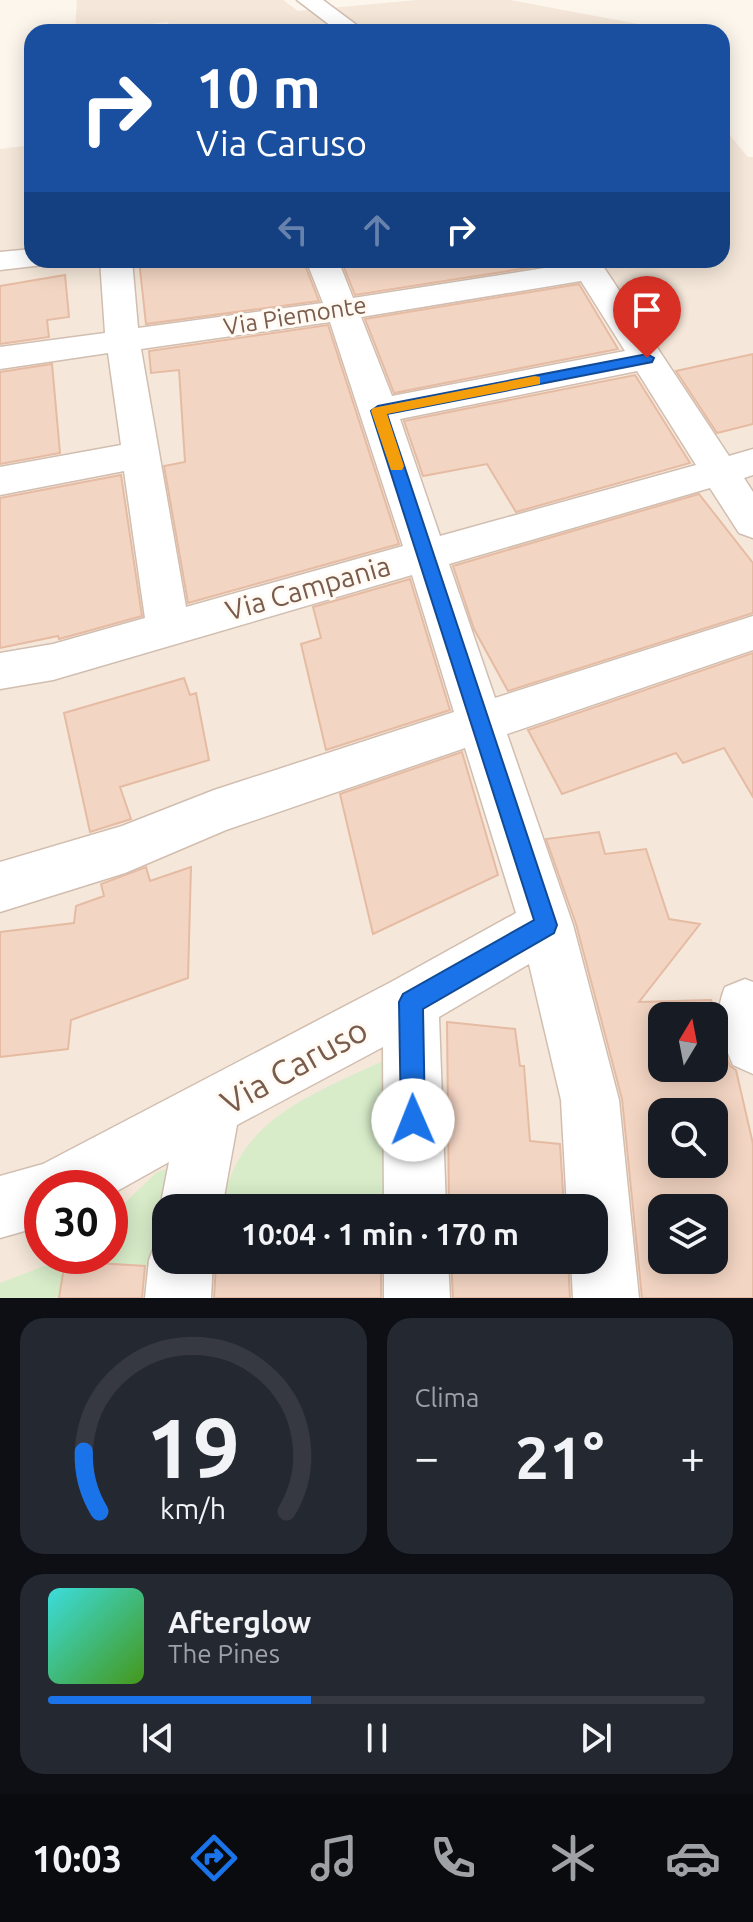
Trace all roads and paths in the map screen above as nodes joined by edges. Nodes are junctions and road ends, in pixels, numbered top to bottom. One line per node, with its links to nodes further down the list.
1 (314, 5): 2 (street)
2 (342, 24)
3 (24, 259): 4 (street)
4 (0, 261)
5 (117, 268): 10 (street)
6 (325, 268): 9 (street)
7 (570, 268): 9 (street, Via Piemonte)
8 (588, 268): 12 (street)
9 (342, 310): 10 (street, Via Piemonte); 13 (street)
10 (123, 342): 11 (street, Via Piemonte); 14 (street)
11 (0, 358)
12 (647, 358): 13 (street); 15 (street)
13 (378, 411): 18 (street)
14 (139, 455): 16 (street); 19 (street)
15 (736, 466): 17 (street); 18 (street, Via Campania)
16 (0, 481)
17 (753, 523)
18 (425, 555): 19 (street, Via Campania); 22 (street)
19 (168, 628): 21 (street, Via Campania)
20 (753, 633): 22 (street)
21 (0, 671)
22 (481, 723): 23 (street); 24 (street)
23 (0, 887)
24 (546, 925): 25 (street, Via Caruso); 36 (street)
25 (411, 1002): 26 (street, Via Caruso); 29 (street)
26 (210, 1107): 27 (street); 28 (street, Via Caruso)
27 (94, 1170)
28 (194, 1194)
29 (415, 1194)
30 (24, 1200): 31 (street)
31 (0, 1207)
32 (180, 1274): 34 (street)
33 (416, 1274): 35 (street)
34 (178, 1298)
35 (417, 1298)
36 (606, 1298)

